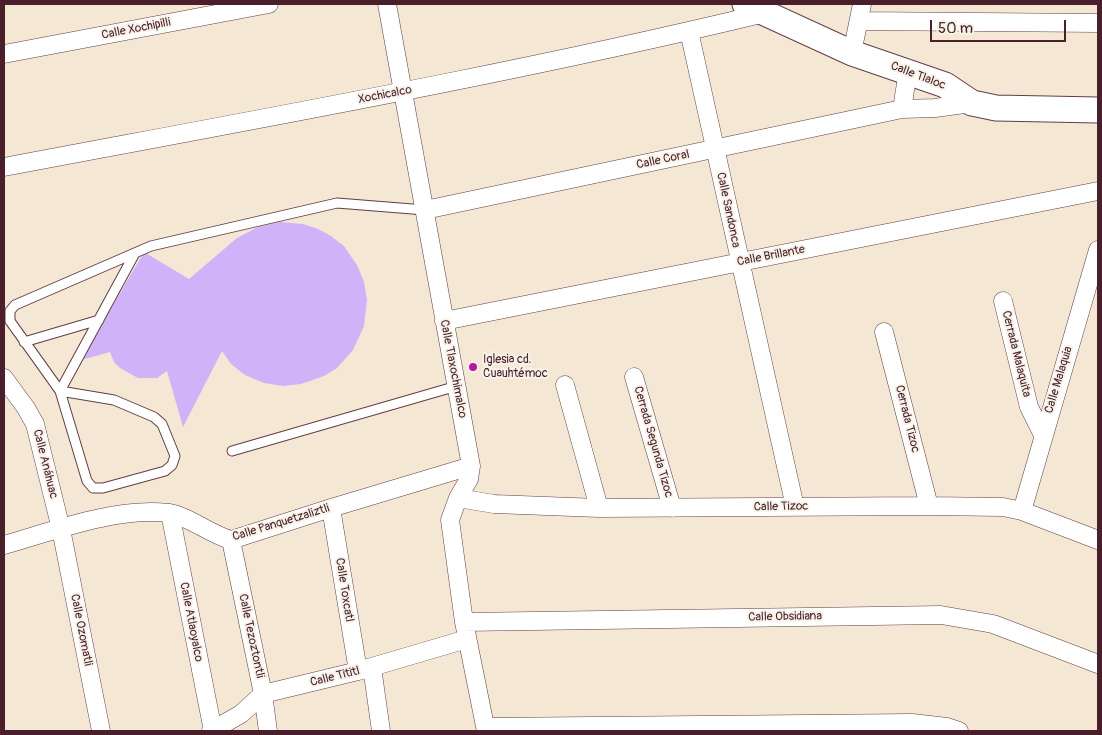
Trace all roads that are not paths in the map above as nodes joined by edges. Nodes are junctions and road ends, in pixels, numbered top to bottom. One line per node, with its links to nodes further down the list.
1 (269, 4): 8 (street, Calle Xochipilli)
2 (387, 4): 10 (street, Calle Tlaxochimalco)
3 (755, 8): 6 (street, Xochicalco); 7 (street, Calle Tlaloc)
4 (860, 12): 5 (street); 7 (street)
5 (1098, 23)
6 (689, 31): 10 (street, Xochicalco); 14 (street, Calle Sandonca)
7 (852, 53): 9 (street, Calle Tlaloc)
8 (4, 54)
9 (908, 71): 11 (street, Calle Tlaloc); 12 (street)
10 (403, 92): 15 (street, Xochicalco); 17 (street, Calle Tlaxochimalco)
11 (972, 103): 12 (street, Calle Coral); 13 (street, Calle Tlaloc)
12 (902, 109): 14 (street, Calle Coral)
13 (1098, 110)
14 (716, 149): 17 (street, Calle Coral); 20 (street, Calle Sandonca)
15 (4, 168)
16 (1098, 191): 20 (street, Calle Brillante)
17 (424, 210): 19 (lane); 23 (street, Calle Tlaxochimalco)
18 (1098, 250): 31 (street, Calle Malaquia)
19 (135, 253): 22 (lane); 25 (lane)
20 (740, 263): 23 (street, Calle Brillante); 36 (street, Calle Sandonca)
21 (1003, 301): 31 (street, Cerrada Malaquita)
22 (99, 320): 25 (lane); 30 (lane)
23 (444, 321): 29 (street, Calle Tlaxochimalco)
24 (884, 332): 35 (street, Cerrada Tizoc)
25 (24, 342): 30 (lane)
26 (634, 377): 39 (street, Cerrada Segunda Tizoc)
27 (4, 378): 42 (street, Calle Anáhuac)
28 (565, 384): 38 (street)
29 (457, 386): 32 (lane); 33 (street, Calle Tlaxochimalco)
30 (60, 391): 30 (lane)
31 (1043, 435): 40 (street, Calle Malaquia)
32 (232, 451)
33 (471, 466): 34 (street, Calle Tlaxochimalco); 37 (street, Calle Panquetzaliztli)
34 (458, 498): 38 (street, Calle Tizoc); 46 (street, Calle Tlaxochimalco)
35 (929, 506): 36 (street, Calle Tizoc); 40 (street, Calle Tizoc)
36 (794, 507): 39 (street, Calle Tizoc)
37 (331, 508): 43 (street, Calle Panquetzaliztli); 49 (street, Calle Toxcatl)
38 (599, 508): 39 (street, Calle Tizoc)
39 (672, 508)
40 (1022, 511): 44 (street, Calle Tizoc)
41 (170, 513): 42 (street, Calle Panquetzaliztli); 43 (street, Calle Panquetzaliztli); 53 (street, Calle Atlaoyalco)
42 (61, 529): 45 (street, Calle Panquetzaliztli); 52 (street, Calle Ozomatli)
43 (231, 540): 50 (street, Calle Tezoztontli)
44 (1098, 540)
45 (4, 545)
46 (464, 622): 47 (street, Calle Tlaxochimalco); 48 (street, Calle Obsidiana)
47 (468, 639): 49 (street, Calle Tititl); 51 (street, Calle Tlaxochimalco)
48 (1098, 664)
49 (365, 669): 50 (street, Calle Tititl); 55 (street, Calle Toxcatl)
50 (263, 694): 53 (street, Calle Tititl); 54 (street, Calle Tezoztontli)
51 (486, 729): 56 (street)
52 (101, 731)
53 (212, 731)
54 (268, 731)
55 (381, 731)
56 (959, 731)

